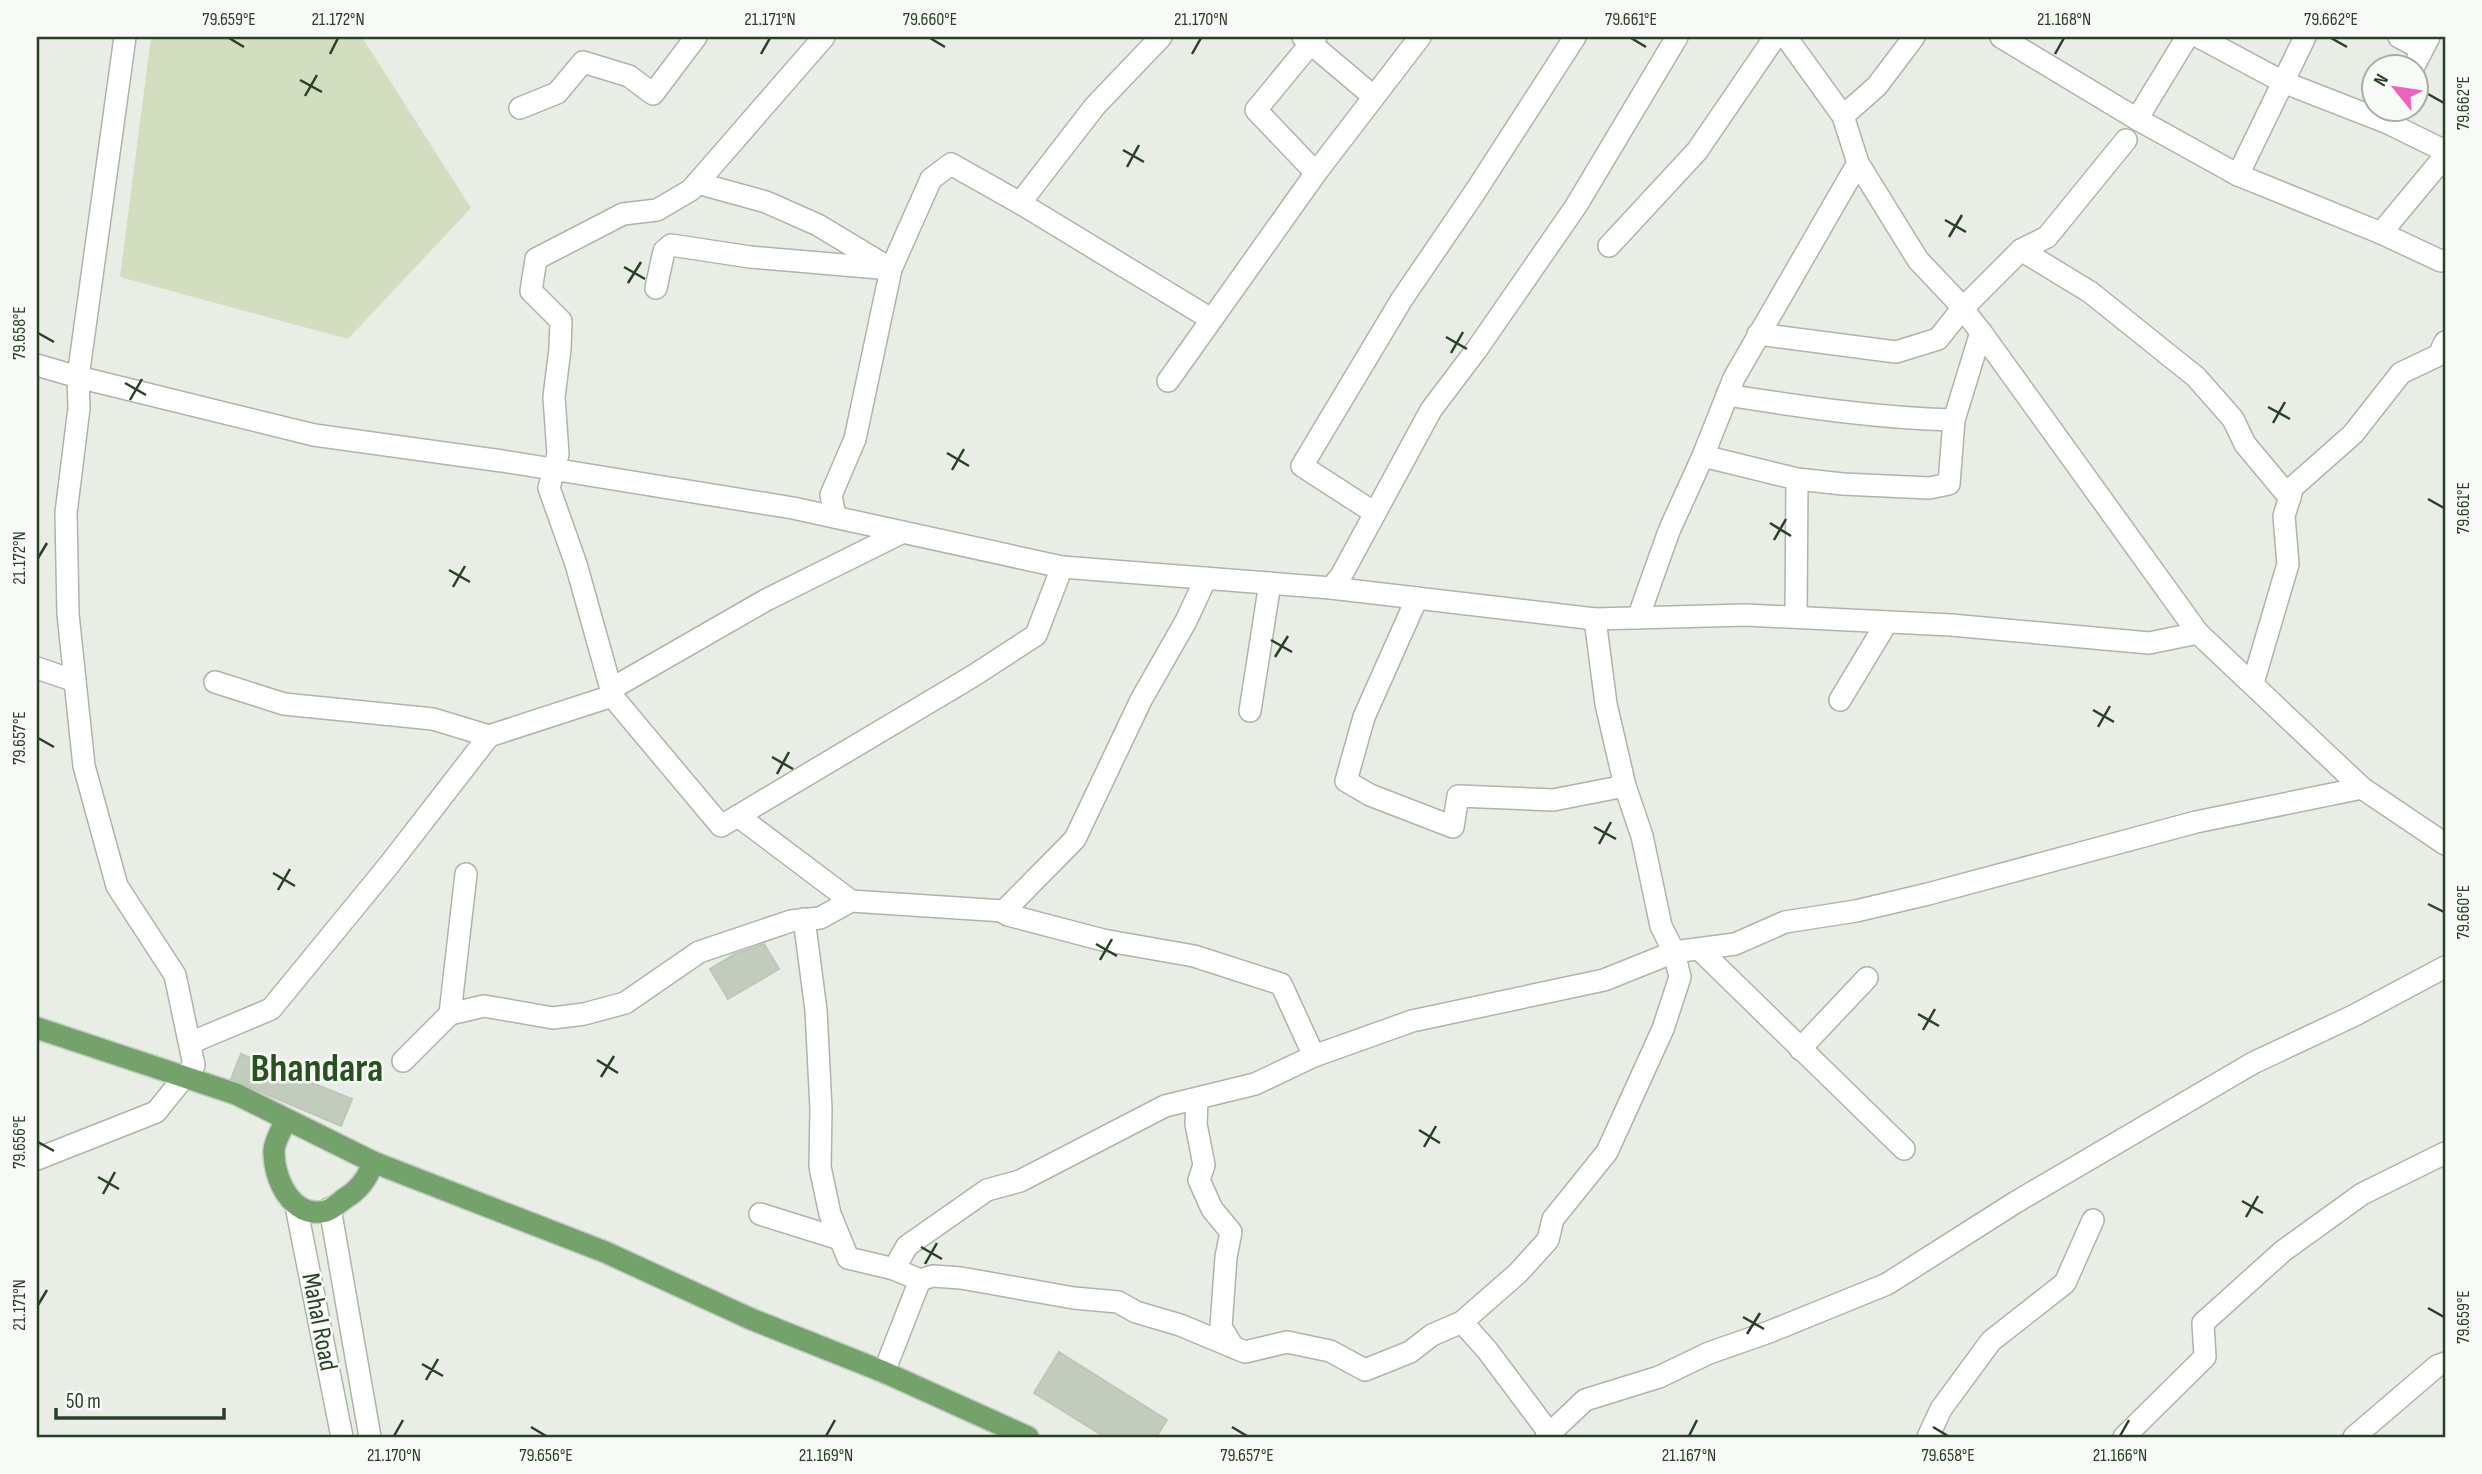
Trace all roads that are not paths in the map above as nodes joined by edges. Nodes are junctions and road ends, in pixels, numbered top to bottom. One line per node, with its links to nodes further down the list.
1 (125, 37): 44 (street)
2 (696, 37): 21 (street)
3 (824, 37): 30 (street)
4 (1161, 37): 31 (street)
5 (1420, 37): 19 (street)
6 (1575, 37): 52 (street)
7 (1677, 37): 52 (street)
8 (1775, 37): 33 (street)
9 (1786, 37): 22 (street)
10 (1914, 37): 22 (street)
11 (2001, 37): 23 (street)
12 (2187, 37): 23 (street)
13 (2199, 37): 18 (street)
14 (2305, 37): 18 (street)
15 (2399, 37): 17 (street)
16 (1310, 39): 19 (street); 28 (street)
17 (2422, 51)
18 (2284, 82): 20 (street); 29 (street)
19 (1373, 96): 28 (street)
20 (2360, 106)
21 (520, 108)
22 (1843, 116): 27 (street)
23 (2137, 119): 29 (street)
24 (2400, 122): 26 (street)
25 (2126, 140): 34 (street)
26 (2445, 154): 32 (street)
27 (1858, 163): 38 (street); 41 (street)
28 (1316, 173): 39 (street)
29 (2238, 174): 32 (street)
30 (697, 183): 36 (street); 49 (street)
31 (1020, 203): 36 (street); 39 (street)
32 (2381, 233): 35 (street)
33 (1609, 246)
34 (2021, 250): 38 (street); 51 (street)
35 (2441, 261)
36 (891, 269): 37 (street); 53 (street)
37 (656, 288)
38 (1962, 309): 40 (street); 41 (street)
39 (1211, 319): 45 (street)
40 (1981, 332): 47 (street); 64 (street)
41 (1758, 334): 46 (street)
42 (2445, 342): 51 (street)
43 (37, 365): 44 (street)
44 (78, 377): 49 (street); 66 (street)
45 (1167, 380)
46 (1727, 395): 47 (street); 48 (street)
47 (1954, 420): 50 (street)
48 (1703, 456): 50 (street); 61 (street)
49 (554, 469): 53 (street); 69 (street)
50 (1797, 479): 60 (street)
51 (2290, 498): 68 (street)
52 (1375, 513): 58 (street)
53 (835, 517): 54 (street)
54 (903, 532): 55 (street); 69 (street)
55 (1062, 567): 56 (street); 75 (street)
56 (1206, 578): 57 (street); 79 (street)
57 (1270, 583): 58 (street); 71 (street)
58 (1331, 587): 59 (street)
59 (1418, 598): 62 (street); 73 (street)
60 (1796, 617): 61 (street); 63 (street)
61 (1638, 618): 62 (street)
62 (1595, 620): 73 (street)
63 (1887, 622): 64 (street); 70 (street)
64 (2198, 633): 68 (street)
65 (37, 668): 66 (street)
66 (75, 681): 87 (street)
67 (215, 682): 72 (street)
68 (2253, 683): 74 (street)
69 (612, 692): 72 (street); 75 (street)
70 (1840, 700)
71 (1250, 710)
72 (489, 736): 87 (street)
73 (1625, 786): 82 (street)
74 (2362, 788): 76 (street); 81 (street)
75 (738, 816): 78 (street)
76 (2445, 845)
77 (466, 874): 85 (street)
78 (851, 901): 79 (street); 80 (street)
79 (1001, 911): 89 (street)
80 (804, 919): 85 (street); 102 (street)
81 (1699, 949): 82 (street); 88 (street)
82 (1674, 952): 89 (street); 105 (street)
83 (2445, 967): 109 (street)
84 (1867, 978): 88 (street)
85 (450, 1014): 90 (street)
86 (37, 1028): 91 (main road)
87 (190, 1043): 91 (street)
88 (1800, 1049): 94 (street)
89 (1314, 1056): 92 (street)
90 (403, 1061)
91 (186, 1076): 93 (main road); 96 (street)
92 (1197, 1099): 103 (street); 106 (street)
93 (286, 1120): 97 (main road); 98 (main road)
94 (1905, 1149)
95 (2445, 1153): 114 (street)
96 (37, 1159)
97 (373, 1162): 99 (main road); 108 (main road)
98 (296, 1206): 99 (main road); 110 (street, Mahal Road)
99 (331, 1208): 111 (street, Mahal Road)
100 (760, 1214): 102 (street)
101 (2093, 1220): 113 (street)
102 (840, 1239): 103 (street)
103 (894, 1269): 104 (street)
104 (920, 1280): 106 (street); 108 (street)
105 (1462, 1322): 106 (street); 109 (street)
106 (1233, 1347)
107 (2445, 1363): 115 (street)
108 (884, 1372): 112 (main road)
109 (1547, 1436)
110 (342, 1437)
111 (370, 1437)
112 (1028, 1437)
113 (1928, 1437)
114 (2124, 1437)
115 (2354, 1437)

